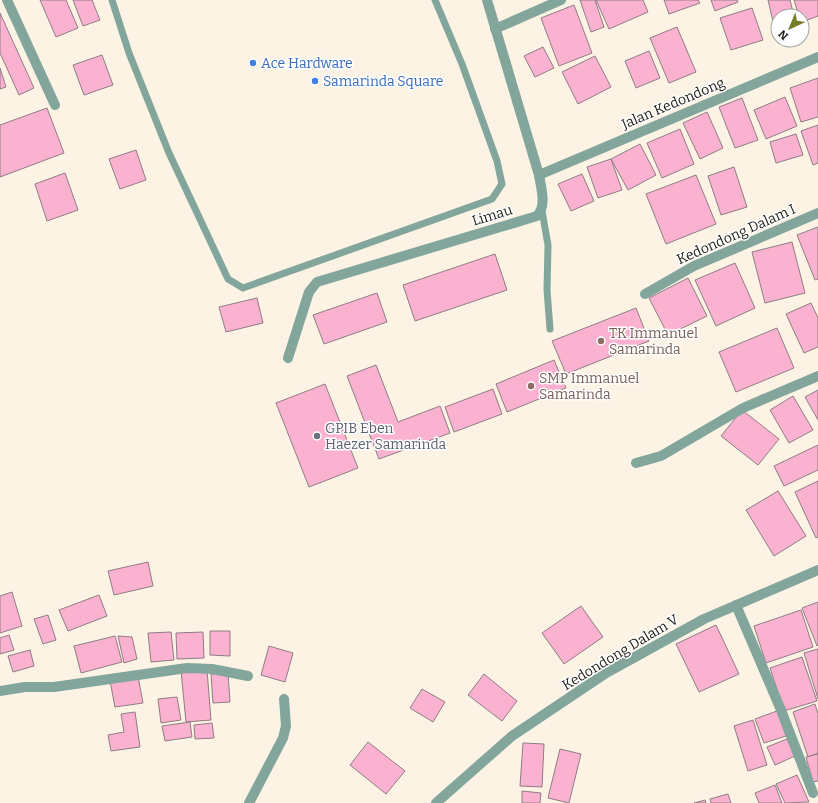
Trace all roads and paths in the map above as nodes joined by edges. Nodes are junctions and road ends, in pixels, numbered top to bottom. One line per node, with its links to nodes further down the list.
1 (7, 0): 8 (street)
2 (112, 0): 3 (lane)
3 (435, 0)
4 (487, 0): 6 (street)
5 (560, 0): 6 (street)
6 (495, 28): 9 (street)
7 (818, 57): 9 (street, Jalan Kedondong)
8 (55, 105)
9 (539, 175): 10 (street)
10 (542, 211): 13 (lane); 14 (street, Limau)
11 (818, 213): 12 (street, Kedondong Dalam I)
12 (645, 294)
13 (550, 329)
14 (288, 358)
15 (818, 376): 16 (street)
16 (636, 463)
17 (818, 570): 18 (street, Kedondong Dalam V)
18 (736, 605): 22 (street); 24 (street, Kedondong Dalam V)
19 (248, 676): 20 (street)
20 (0, 691)
21 (284, 699): 23 (street)
22 (813, 792)
23 (249, 803)
24 (436, 803)

